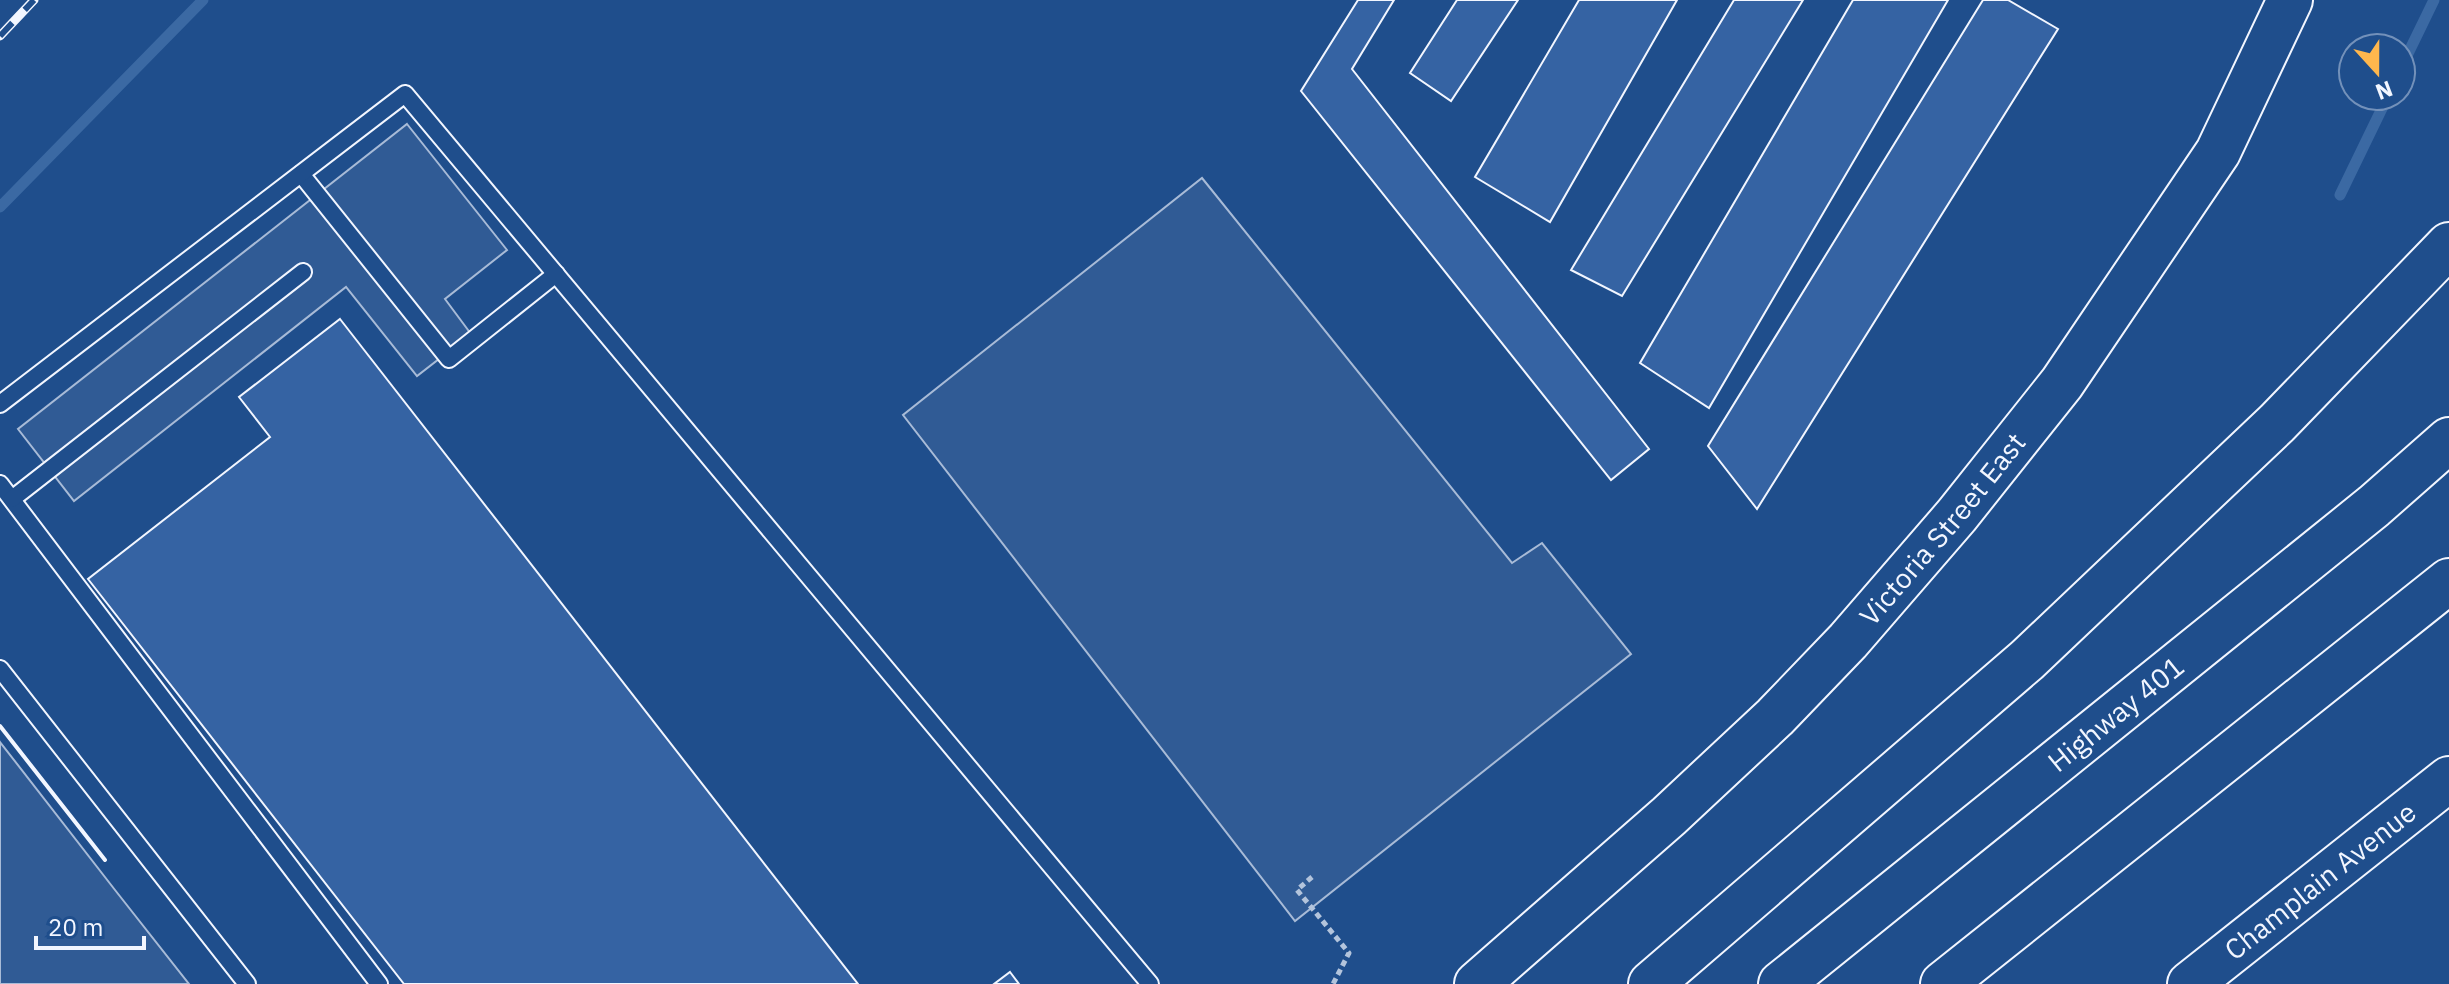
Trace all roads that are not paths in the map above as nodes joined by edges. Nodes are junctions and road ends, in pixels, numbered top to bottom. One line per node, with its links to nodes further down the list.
1 (2290, 0): 13 (main road, Victoria Street East)
2 (301, 174): 5 (lane); 5 (lane); 6 (lane)
3 (2449, 245): 17 (main road)
4 (303, 272): 9 (lane)
5 (556, 274): 16 (lane)
6 (0, 404)
7 (2449, 440): 18 (main road, Highway 401)
8 (0, 484): 9 (lane)
9 (12, 499): 15 (lane)
10 (2449, 581): 19 (main road)
11 (0, 669): 14 (lane)
12 (2449, 779): 20 (main road, Champlain Avenue)
13 (1484, 978)
14 (247, 984)
15 (379, 984)
16 (1150, 984)
17 (1651, 984)
18 (1781, 984)
19 (1943, 984)
20 (2190, 984)

